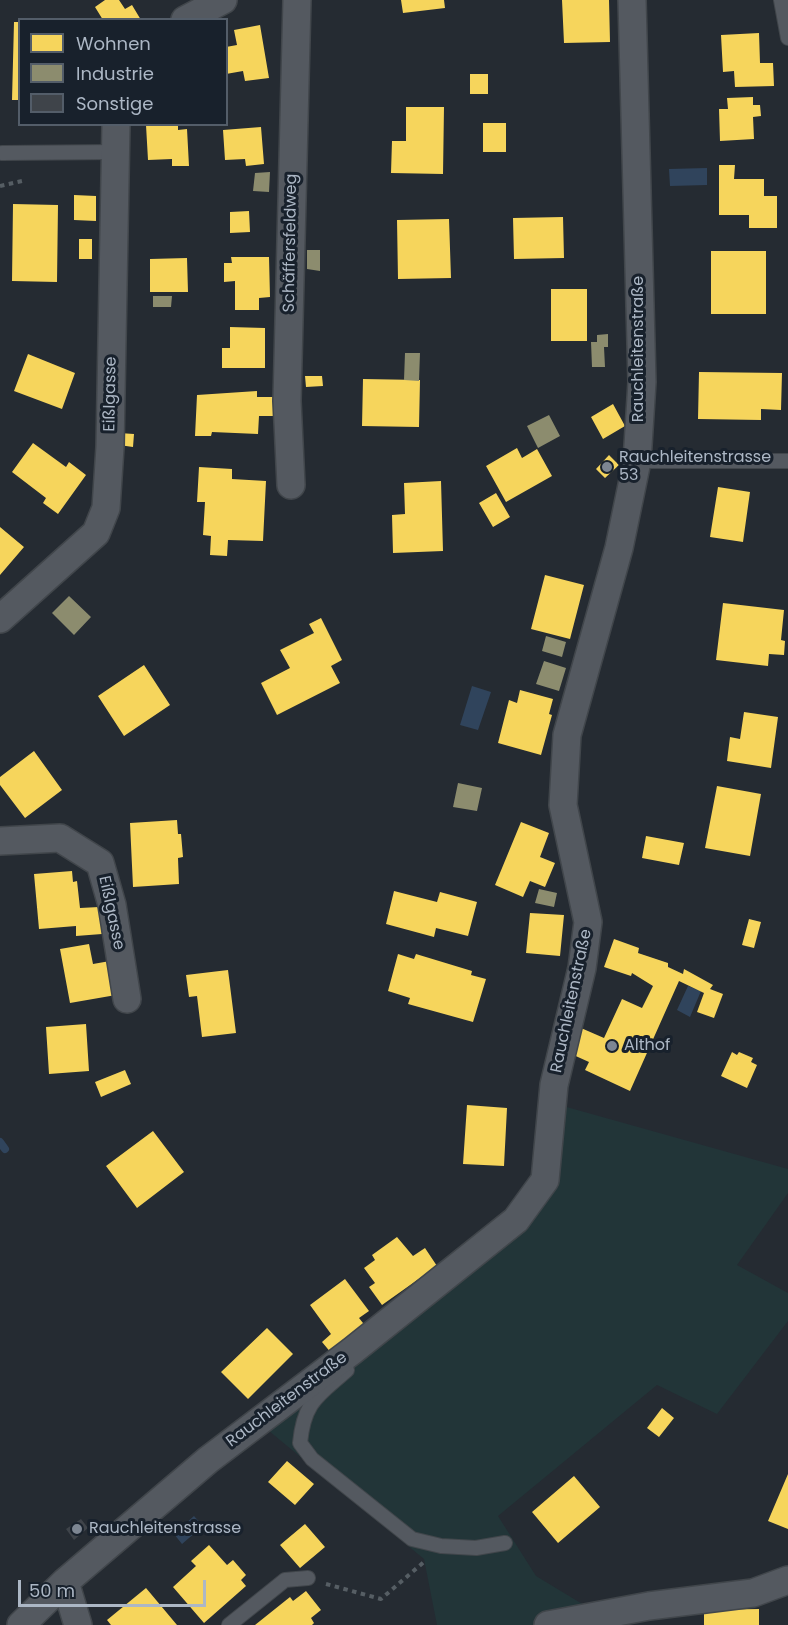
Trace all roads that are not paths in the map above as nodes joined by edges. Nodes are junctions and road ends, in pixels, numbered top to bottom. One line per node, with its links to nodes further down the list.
1 (297, 0): 10 (street, Schäffersfeldweg)
2 (632, 0): 8 (street, Rauchleitenstraße)
3 (781, 0): 4 (lane)
4 (788, 38)
5 (116, 126): 6 (street, Eißlgasse)
6 (116, 152): 7 (lane); 11 (street, Eißlgasse)
7 (2, 153)
8 (637, 461): 9 (lane); 14 (street, Rauchleitenstraße)
9 (788, 461)
10 (291, 485)
11 (0, 619)
12 (0, 841): 13 (street, Eißlgasse)
13 (127, 999)
14 (352, 1351): 15 (lane); 18 (street, Rauchleitenstraße)
15 (505, 1543)
16 (308, 1578): 21 (lane)
17 (788, 1580): 22 (street)
18 (65, 1582): 19 (street, Rauchleitenstraße); 20 (street)
19 (21, 1625)
20 (78, 1625)
21 (229, 1625)
22 (548, 1625)

